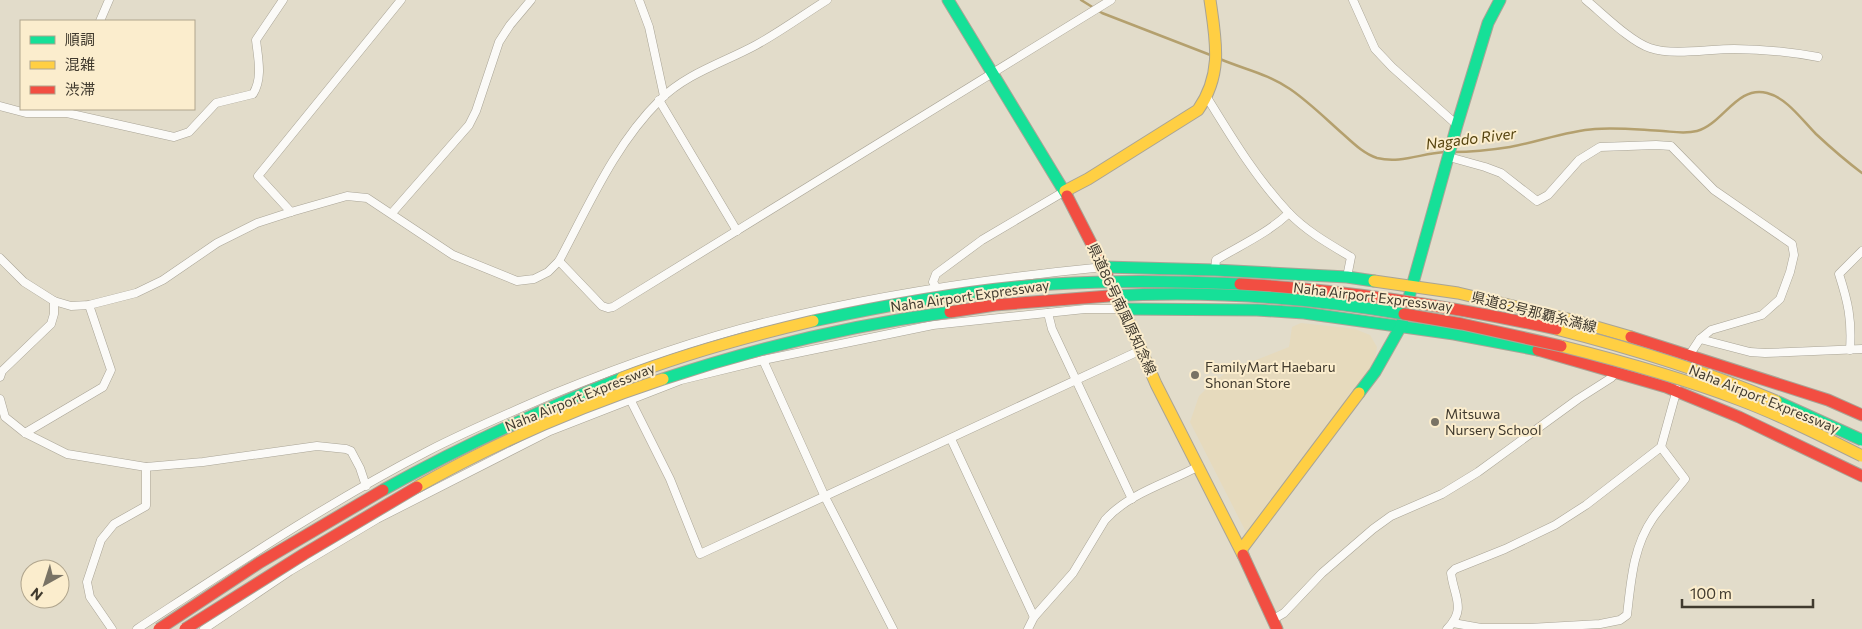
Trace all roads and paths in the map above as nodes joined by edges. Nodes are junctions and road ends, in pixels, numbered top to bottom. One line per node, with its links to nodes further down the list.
1 (109, 0): 13 (street)
2 (283, 0): 19 (street)
3 (401, 0): 23 (street)
4 (531, 0): 24 (street)
5 (639, 0): 16 (street)
6 (826, 0): 16 (street)
7 (948, 0): 15 (main road, 県道86号南風原知念線)
8 (1112, 0): 15 (street)
9 (1210, 0): 17 (main road)
10 (1353, 0): 20 (street)
11 (1500, 0): 20 (main road)
12 (1586, 0): 14 (street)
13 (100, 20)
14 (1818, 57)
15 (993, 73): 22 (main road, 県道86号南風原知念線); 26 (street)
16 (662, 98): 26 (street); 29 (street)
17 (1208, 99): 22 (main road); 25 (street)
18 (0, 106): 19 (street)
19 (68, 111)
20 (1457, 125): 21 (main road)
21 (1449, 157): 33 (main road); 40 (street)
22 (1065, 191): 30 (main road, 県道86号南風原知念線); 34 (street)
23 (291, 212): 24 (street); 36 (street)
24 (392, 213): 29 (street)
25 (1289, 213): 31 (street); 32 (street)
26 (737, 231): 29 (street)
27 (1862, 251): 42 (street)
28 (0, 258): 35 (street)
29 (559, 262)
30 (1104, 267): 31 (main road, 県道82号那覇糸満線); 34 (street); 37 (main road, 県道86号南風原知念線)
31 (1215, 270): 32 (main road, 県道82号那覇糸満線)
32 (1347, 277): 33 (main road, 県道82号那覇糸満線)
33 (1413, 286): 39 (main road); 44 (main road, 県道82号那覇糸満線)
34 (936, 287): 61 (street)
35 (54, 301): 36 (street); 47 (street)
36 (89, 305): 53 (street)
37 (1124, 308): 38 (street); 39 (main road); 41 (main road, 県道86号南風原知念線)
38 (1048, 313): 45 (street); 48 (street)
39 (1401, 326): 46 (main road); 64 (main road)
40 (1700, 339): 42 (street); 44 (street)
41 (1141, 350): 48 (street); 58 (main road, 県道86号南風原知念線)
42 (1850, 350): 43 (street)
43 (1862, 350)
44 (1689, 354): 49 (street); 52 (main road, 県道82号那覇糸満線)
45 (763, 360): 51 (street); 62 (street)
46 (1616, 372): 49 (main road); 66 (street)
47 (0, 377)
48 (1077, 380): 54 (street); 63 (street)
49 (1676, 391): 56 (street); 60 (main road)
50 (0, 399): 53 (street)
51 (631, 401): 62 (street); 72 (street)
52 (1862, 415)
53 (24, 433): 59 (street)
54 (951, 438): 62 (street); 65 (street)
55 (1862, 440): 70 (main road, Naha Airport Expressway, bridge)
56 (1661, 447): 67 (street); 67 (street)
57 (1862, 456): 71 (main road, Naha Airport Expressway, bridge)
58 (1199, 466): 63 (street); 64 (main road, 県道86号南風原知念線)
59 (146, 467): 61 (street); 68 (street)
60 (1862, 476)
61 (366, 486): 69 (street)
62 (825, 497): 73 (street)
63 (1132, 499): 65 (street)
64 (1241, 550): 66 (main road, 県道86号南風原知念線)
65 (1034, 617): 74 (street)
66 (1274, 625)
67 (1450, 626)
68 (112, 629)
69 (137, 629)
70 (159, 629)
71 (185, 629)
72 (204, 629)
73 (893, 629)
74 (1028, 629)

